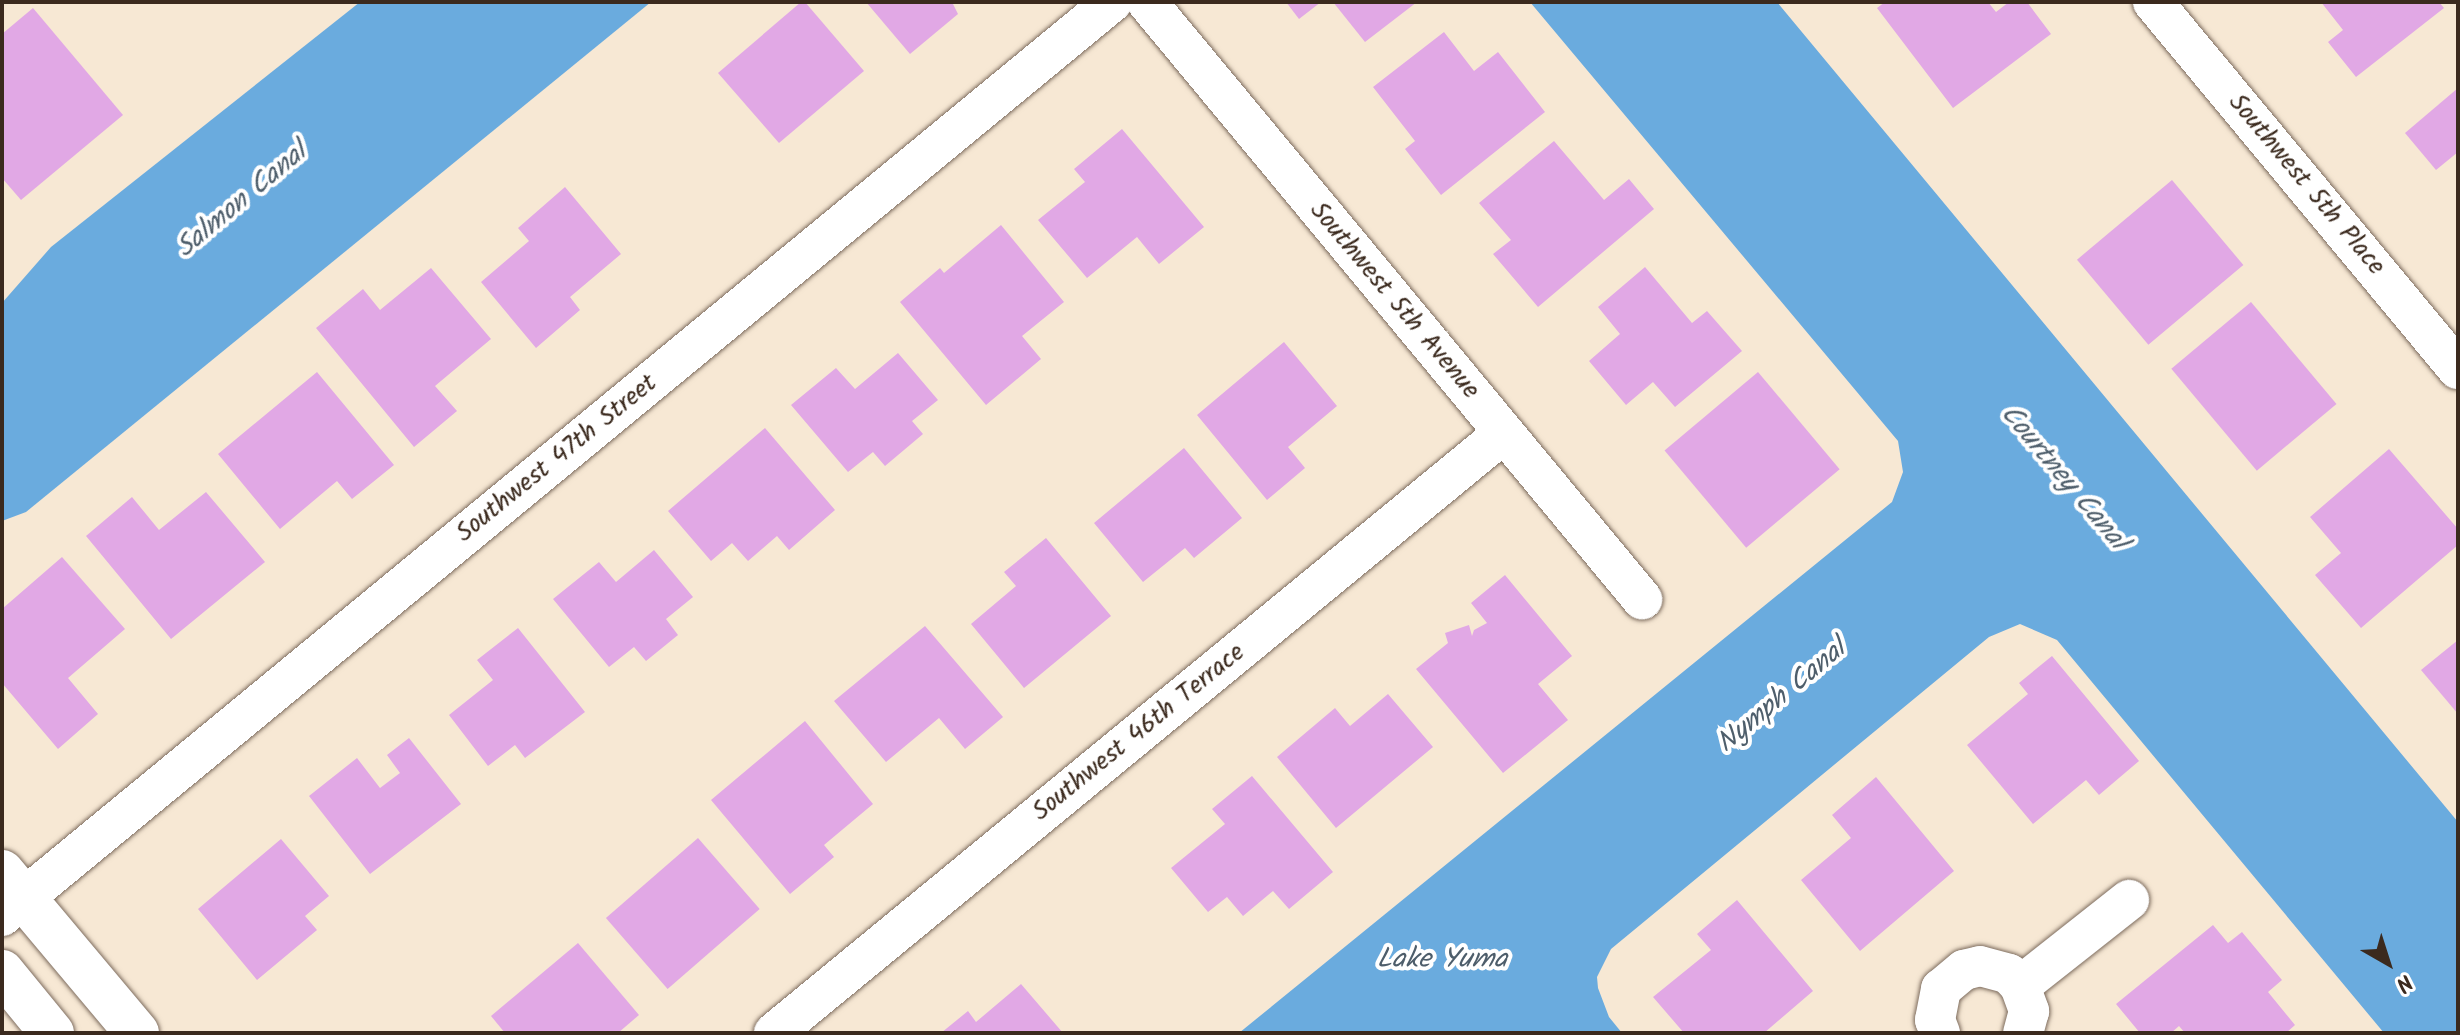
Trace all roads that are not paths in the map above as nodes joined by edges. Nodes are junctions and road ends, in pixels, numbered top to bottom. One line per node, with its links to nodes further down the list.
1 (1112, 2): 7 (street, Southwest 47th Street)
2 (1147, 2): 5 (street, Southwest 5th Avenue)
3 (2153, 2): 4 (street, Southwest 5th Place)
4 (2458, 369)
5 (1504, 433): 6 (street, Southwest 5th Avenue); 13 (street, Southwest 46th Terrace)
6 (1642, 599)
7 (9, 895): 12 (street)
8 (2129, 900): 10 (street)
9 (2, 972): 11 (street)
10 (2020, 986): 14 (street); 15 (street)
11 (52, 1033)
12 (137, 1033)
13 (774, 1033)
14 (1940, 1033)
15 (2023, 1033)

